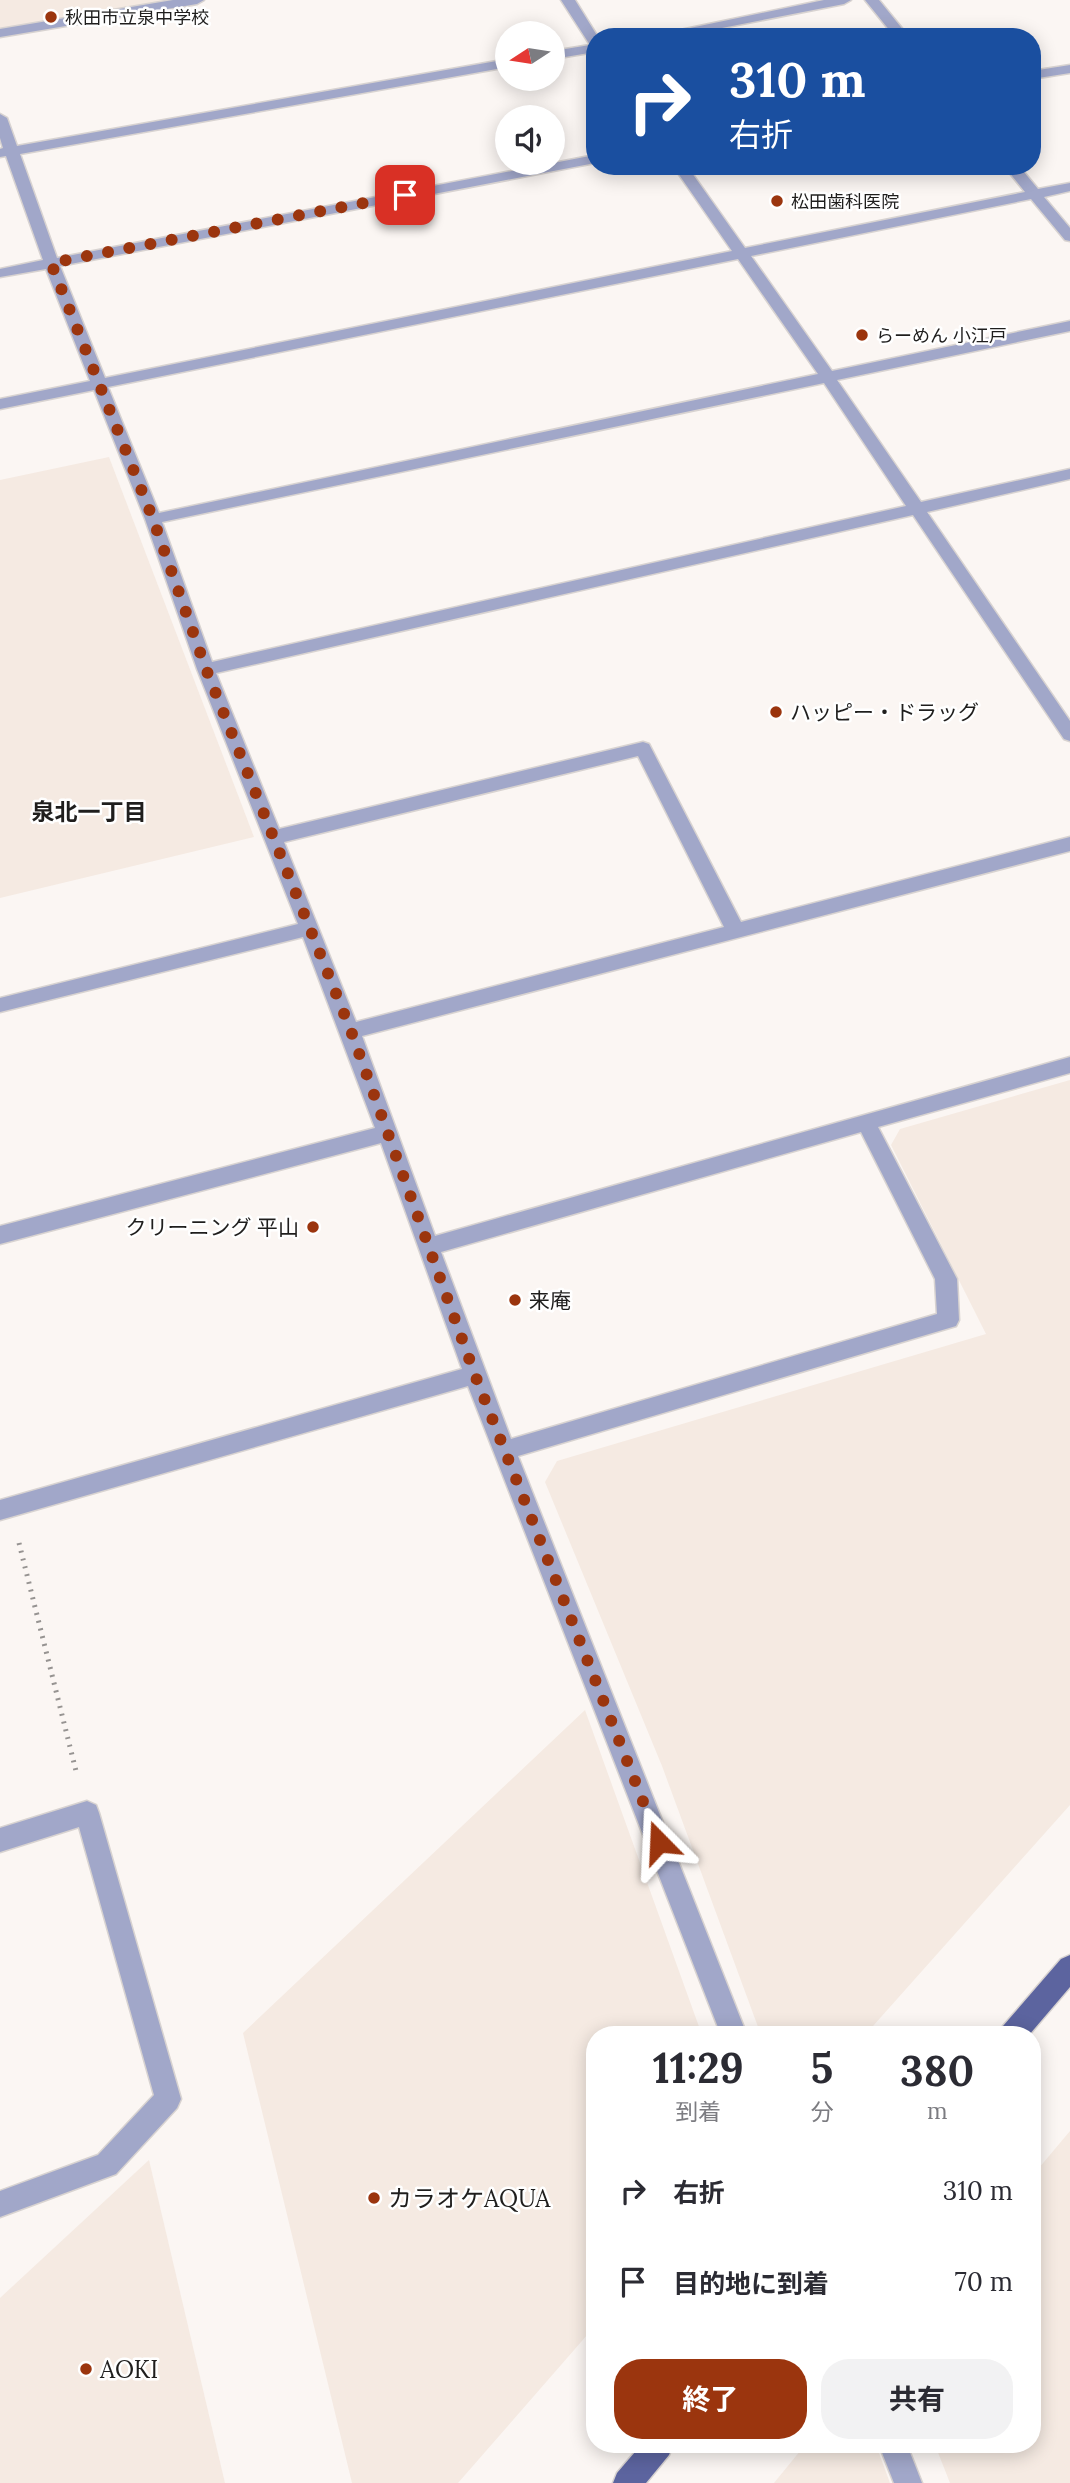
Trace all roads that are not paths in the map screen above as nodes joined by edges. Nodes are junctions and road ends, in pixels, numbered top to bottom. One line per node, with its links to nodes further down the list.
1 (197, 0): 8 (street)
2 (568, 0): 5 (street)
3 (844, 0): 6 (street)
4 (872, 0): 7 (street)
5 (586, 28)
6 (700, 28)
7 (895, 28)
8 (0, 33)
9 (586, 50): 10 (street)
10 (565, 53)
11 (495, 65): 15 (street)
12 (1070, 69): 13 (street)
13 (1041, 74)
14 (0, 118): 15 (street)
15 (6, 151): 23 (street)
16 (586, 161): 23 (street)
17 (686, 175): 22 (street)
18 (1019, 175): 20 (street)
19 (1070, 187): 20 (street)
20 (1035, 194): 21 (street); 22 (street)
21 (1070, 237)
22 (743, 255): 26 (street); 27 (street)
23 (51, 263): 24 (street); 27 (street)
24 (0, 273)
25 (1070, 326): 26 (street)
26 (829, 379): 30 (street); 31 (street)
27 (99, 384): 28 (street); 31 (street)
28 (0, 404)
29 (1070, 474): 30 (street)
30 (917, 509): 32 (street); 33 (street)
31 (153, 519): 32 (street)
32 (206, 669): 34 (street)
33 (1070, 735)
34 (275, 836): 36 (street); 37 (street)
35 (1070, 844): 37 (street)
36 (311, 928): 38 (street); 39 (street)
37 (735, 929): 39 (street)
38 (0, 1005)
39 (351, 1031): 42 (street)
40 (1070, 1065): 41 (street)
41 (866, 1123): 44 (street); 46 (street)
42 (388, 1133): 43 (street); 44 (street)
43 (0, 1235)
44 (431, 1246): 45 (street)
45 (475, 1375): 46 (street); 47 (street)
46 (505, 1450): 50 (street)
47 (5, 1508)
48 (0, 1840): 52 (street)
49 (1070, 1968): 51 (main road)
50 (730, 2026)
51 (1020, 2026)
52 (0, 2204)
53 (652, 2453): 55 (main road)
54 (896, 2453): 56 (street)
55 (627, 2483)
56 (908, 2483)

